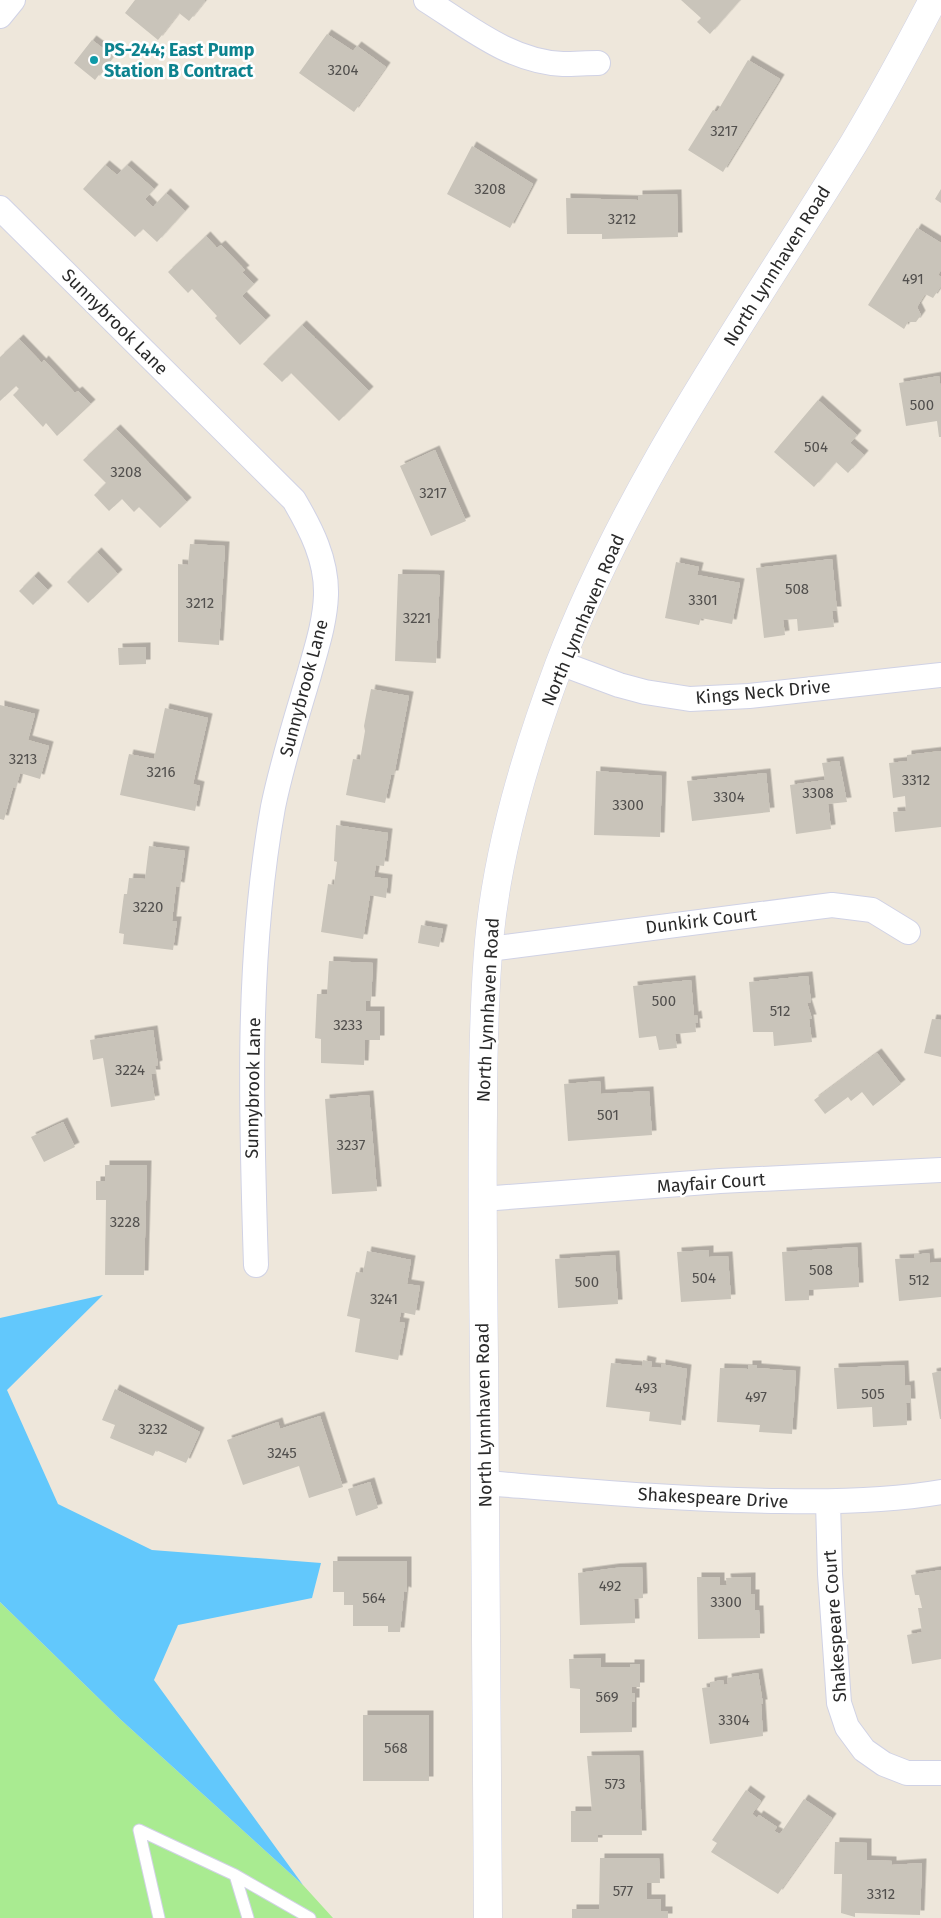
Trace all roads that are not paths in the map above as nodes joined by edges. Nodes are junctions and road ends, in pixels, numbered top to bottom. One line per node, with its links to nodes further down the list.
1 (13, 0): 4 (street)
2 (426, 0): 5 (street)
3 (933, 0): 7 (street, North Lynnhaven Road)
4 (0, 16)
5 (598, 62)
6 (0, 208): 13 (street, Sunnybrook Lane)
7 (560, 663): 8 (street, Kings Neck Drive); 10 (street, North Lynnhaven Road)
8 (941, 675)
9 (908, 932): 10 (street, Dunkirk Court)
10 (489, 949): 12 (street, North Lynnhaven Road)
11 (941, 1170): 12 (street, Mayfair Court)
12 (482, 1199): 14 (street, North Lynnhaven Road)
13 (256, 1265)
14 (485, 1484): 16 (street, Shakespeare Drive); 22 (street, North Lynnhaven Road)
15 (941, 1492): 16 (street, Shakespeare Drive)
16 (828, 1502): 17 (street, Shakespeare Court)
17 (941, 1773)
18 (235, 1875): 19 (lane); 20 (lane); 21 (lane)
19 (159, 1918)
20 (248, 1918)
21 (310, 1918)
22 (488, 1918)

